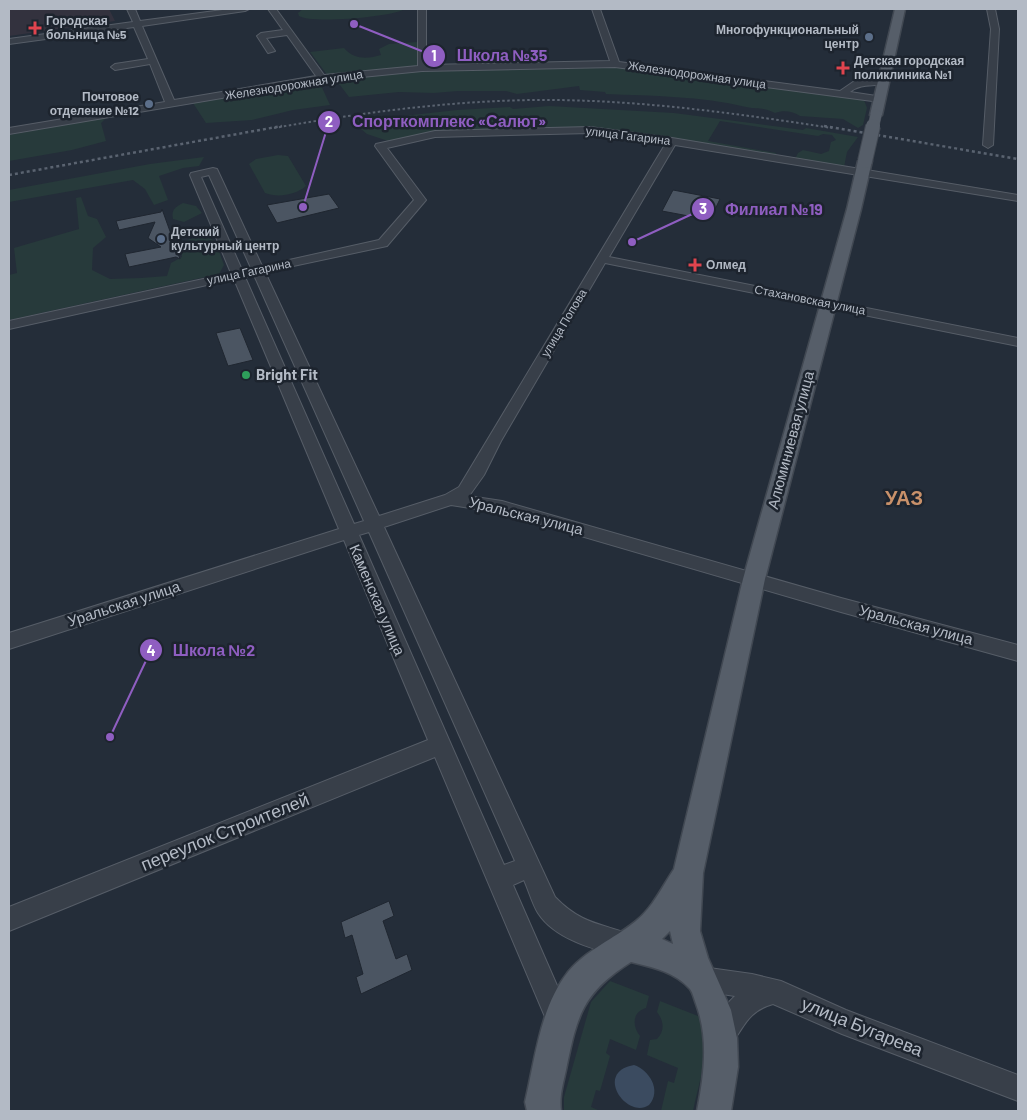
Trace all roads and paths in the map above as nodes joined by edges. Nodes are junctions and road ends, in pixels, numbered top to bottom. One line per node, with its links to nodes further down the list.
1 (130, 9): 8 (street)
2 (245, 9): 8 (street)
3 (272, 9): 9 (street)
4 (422, 9): 15 (street)
5 (596, 9): 13 (street)
6 (900, 9): 17 (main road, Алюминиевая улица)
7 (991, 9): 23 (street)
8 (137, 24): 10 (street); 12 (street)
9 (289, 32): 11 (street); 16 (street)
10 (9, 42)
11 (271, 51)
12 (152, 61): 14 (street); 20 (street)
13 (615, 64): 15 (street, Железнодорожная улица); 18 (street, Железнодорожная улица)
14 (115, 67)
15 (422, 68): 16 (street, Железнодорожная улица)
16 (322, 78): 20 (street, Железнодорожная улица)
17 (884, 81): 18 (street); 19 (main road, Алюминиевая улица)
18 (842, 94): 19 (street, Железнодорожная улица)
19 (880, 99): 24 (main road, Алюминиевая улица, bridge)
20 (171, 104): 21 (street, Железнодорожная улица)
21 (9, 131)
22 (672, 141): 24 (street, улица Гагарина); 26 (street, улица Попова); 27 (street, улица Гагарина)
23 (988, 145)
24 (863, 166): 25 (street, улица Гагарина); 29 (main road, Алюминиевая улица)
25 (1018, 198)
26 (602, 259): 29 (street, Стахановская улица); 32 (street, улица Попова)
27 (258, 270): 28 (street, улица Гагарина); 28 (street, Каменская улица); 35 (street, Каменская улица)
28 (237, 274): 30 (street, улица Гагарина); 36 (street, Каменская улица)
29 (827, 304): 31 (street, Стахановская улица); 37 (main road, Алюминиевая улица)
30 (9, 325)
31 (1018, 342)
32 (476, 476): 33 (street, улица Попова); 34 (street)
33 (451, 499): 34 (street, Уральская улица); 35 (street, Уральская улица)
34 (502, 507): 37 (street, Уральская улица)
35 (374, 523): 36 (street, Уральская улица); 41 (street, Каменская улица)
36 (348, 531): 38 (street, Уральская улица); 40 (street, Каменская улица)
37 (754, 579): 39 (street, Уральская улица); 42 (main road, Алюминиевая улица)
38 (9, 641)
39 (1018, 653)
40 (441, 745): 43 (street, Каменская улица); 44 (street, переулок Строителей)
41 (529, 866): 43 (street); 45 (street, Каменская улица)
42 (688, 873): 45 (main road); 46 (main road)
43 (498, 880): 48 (street, Каменская улица)
44 (9, 919)
45 (628, 946): 46 (main road); 48 (main road)
46 (702, 979): 47 (street, улица Бугарева); 49 (main road)
47 (774, 992): 49 (street); 50 (street, улица Бугарева)
48 (560, 1024): 51 (main road)
49 (722, 1037): 52 (main road)
50 (1018, 1088)
51 (541, 1108)
52 (714, 1111)

